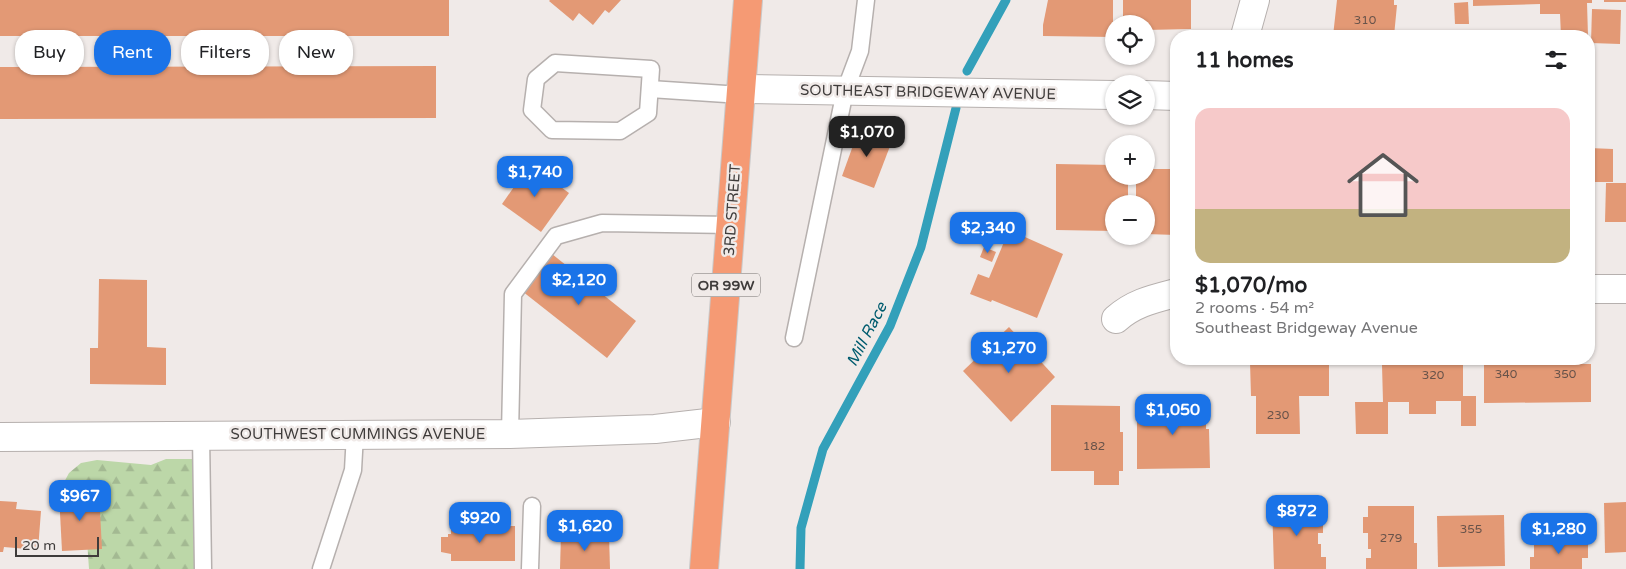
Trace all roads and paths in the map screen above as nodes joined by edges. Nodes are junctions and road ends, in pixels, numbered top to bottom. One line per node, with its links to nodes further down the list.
1 (748, 0): 7 (highway, 3RD STREET / OR 99W)
2 (866, 0): 6 (lane)
3 (1255, 0): 4 (street)
4 (1247, 30)
5 (650, 89): 5 (lane); 7 (lane)
6 (845, 91): 7 (street, SOUTHEAST BRIDGEWAY AVENUE); 8 (street, SOUTHEAST BRIDGEWAY AVENUE); 16 (lane)
7 (741, 92): 11 (highway, 3RD STREET / OR 99W)
8 (1105, 95)
9 (1155, 95): 10 (street)
10 (1170, 96)
11 (731, 225): 17 (highway, 3RD STREET / OR 99W); 19 (lane)
12 (1626, 288): 13 (street)
13 (1595, 289)
14 (1170, 294): 15 (street)
15 (1116, 319)
16 (794, 338)
17 (716, 422): 19 (street, SOUTHWEST CUMMINGS AVENUE); 26 (highway, 3RD STREET / OR 99W)
18 (355, 434): 19 (street, SOUTHWEST CUMMINGS AVENUE); 20 (street, SOUTHWEST CUMMINGS AVENUE); 24 (lane)
19 (510, 434)
20 (201, 435): 21 (street, SOUTHWEST CUMMINGS AVENUE); 23 (lane)
21 (0, 437)
22 (532, 506): 25 (lane)
23 (203, 569)
24 (321, 569)
25 (530, 569)
26 (704, 569)

